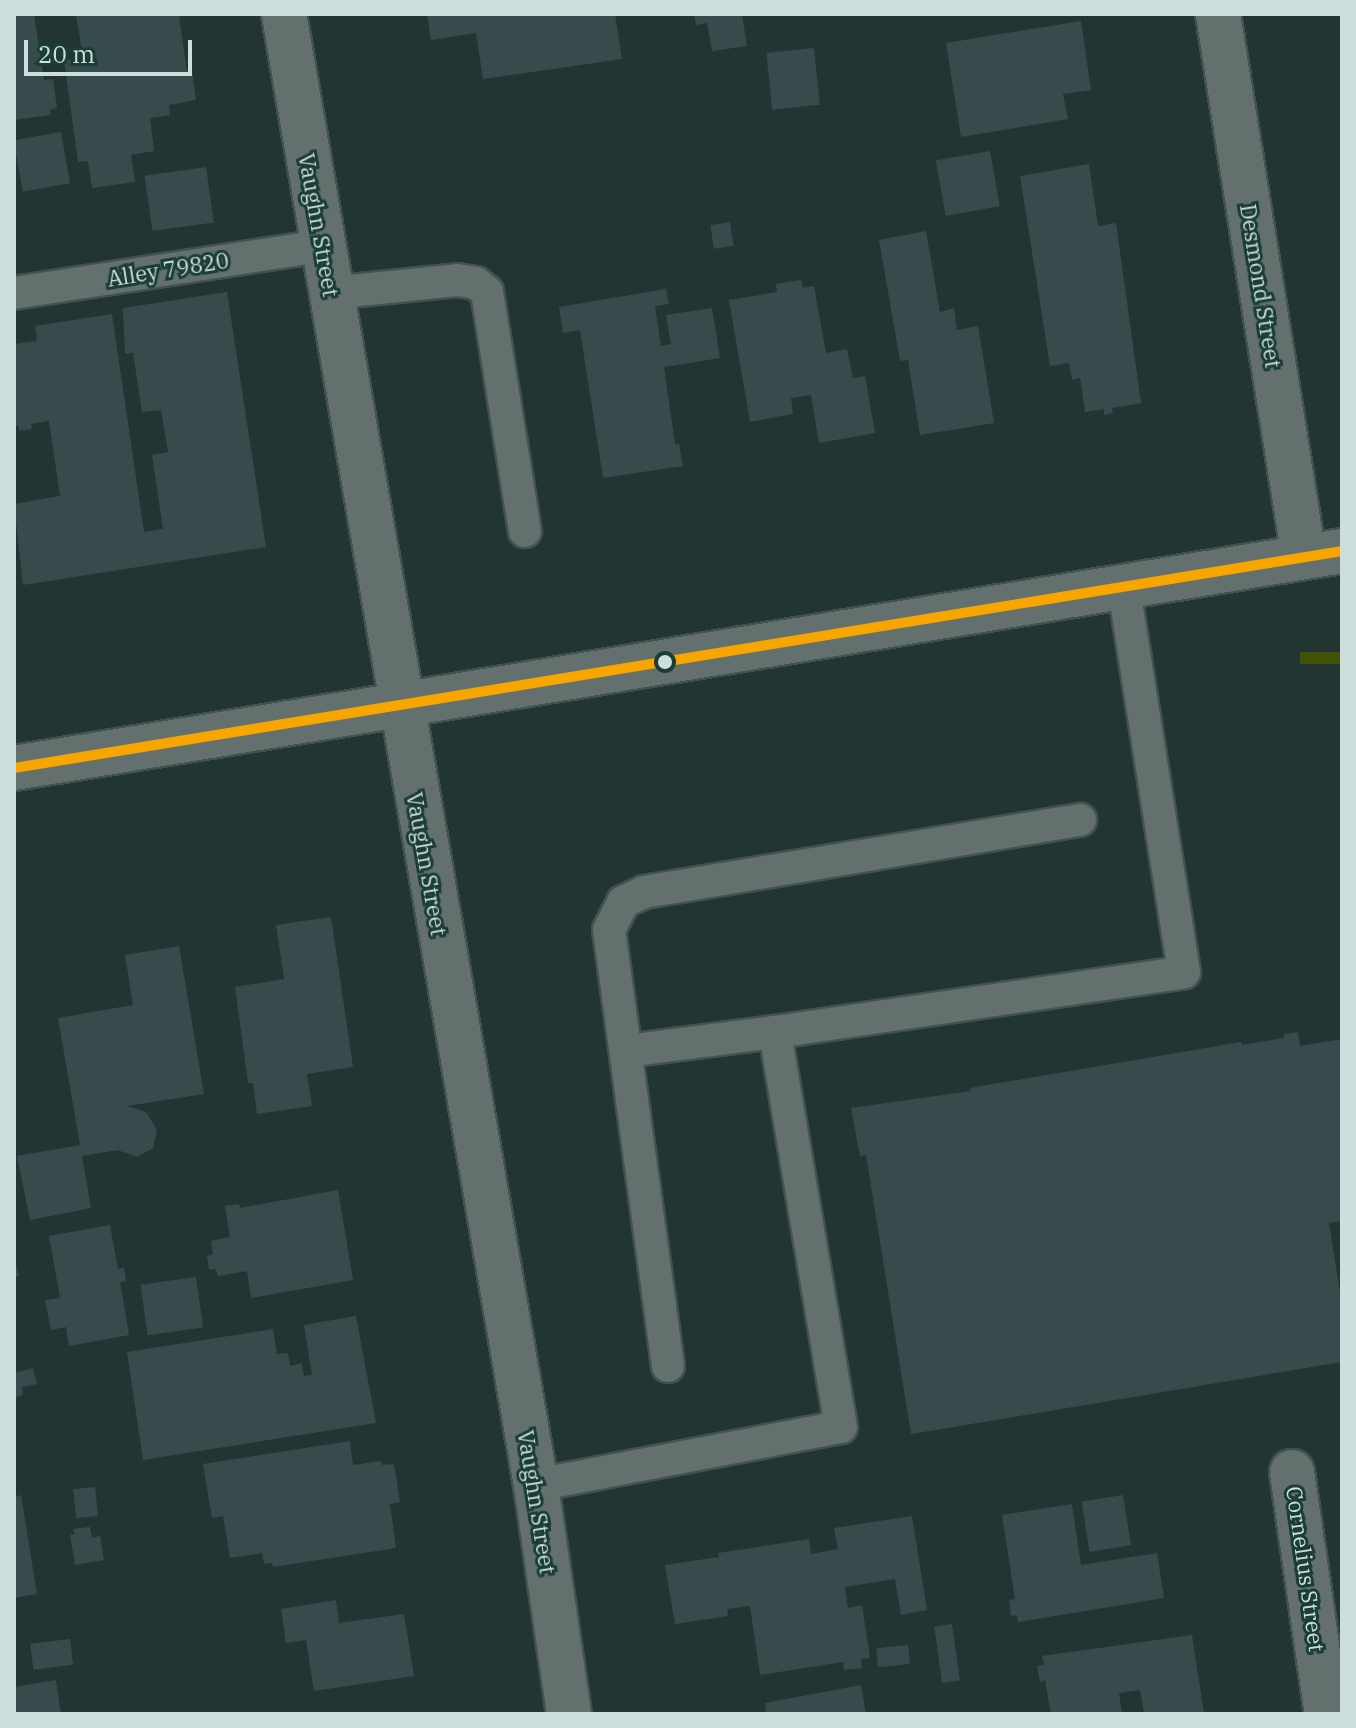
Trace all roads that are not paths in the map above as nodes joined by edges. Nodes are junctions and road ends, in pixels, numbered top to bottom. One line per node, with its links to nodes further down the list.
1 (284, 14): 3 (street, Vaughn Street)
2 (1218, 14): 7 (street, Desmond Street)
3 (322, 246): 4 (lane, Alley 79820); 5 (street, Vaughn Street)
4 (14, 293)
5 (330, 293): 6 (lane); 9 (street, Vaughn Street)
6 (525, 531)
7 (1323, 554): 8 (street)
8 (1124, 588): 9 (street); 12 (lane)
9 (400, 708): 10 (street); 16 (street, Vaughn Street)
10 (14, 768)
11 (1080, 820): 13 (lane)
12 (775, 1032): 13 (lane); 16 (lane)
13 (626, 1051): 14 (lane)
14 (668, 1366)
15 (1292, 1472): 18 (street, Cornelius Street)
16 (536, 1485): 17 (street, Vaughn Street)
17 (569, 1714)
18 (1327, 1714)

